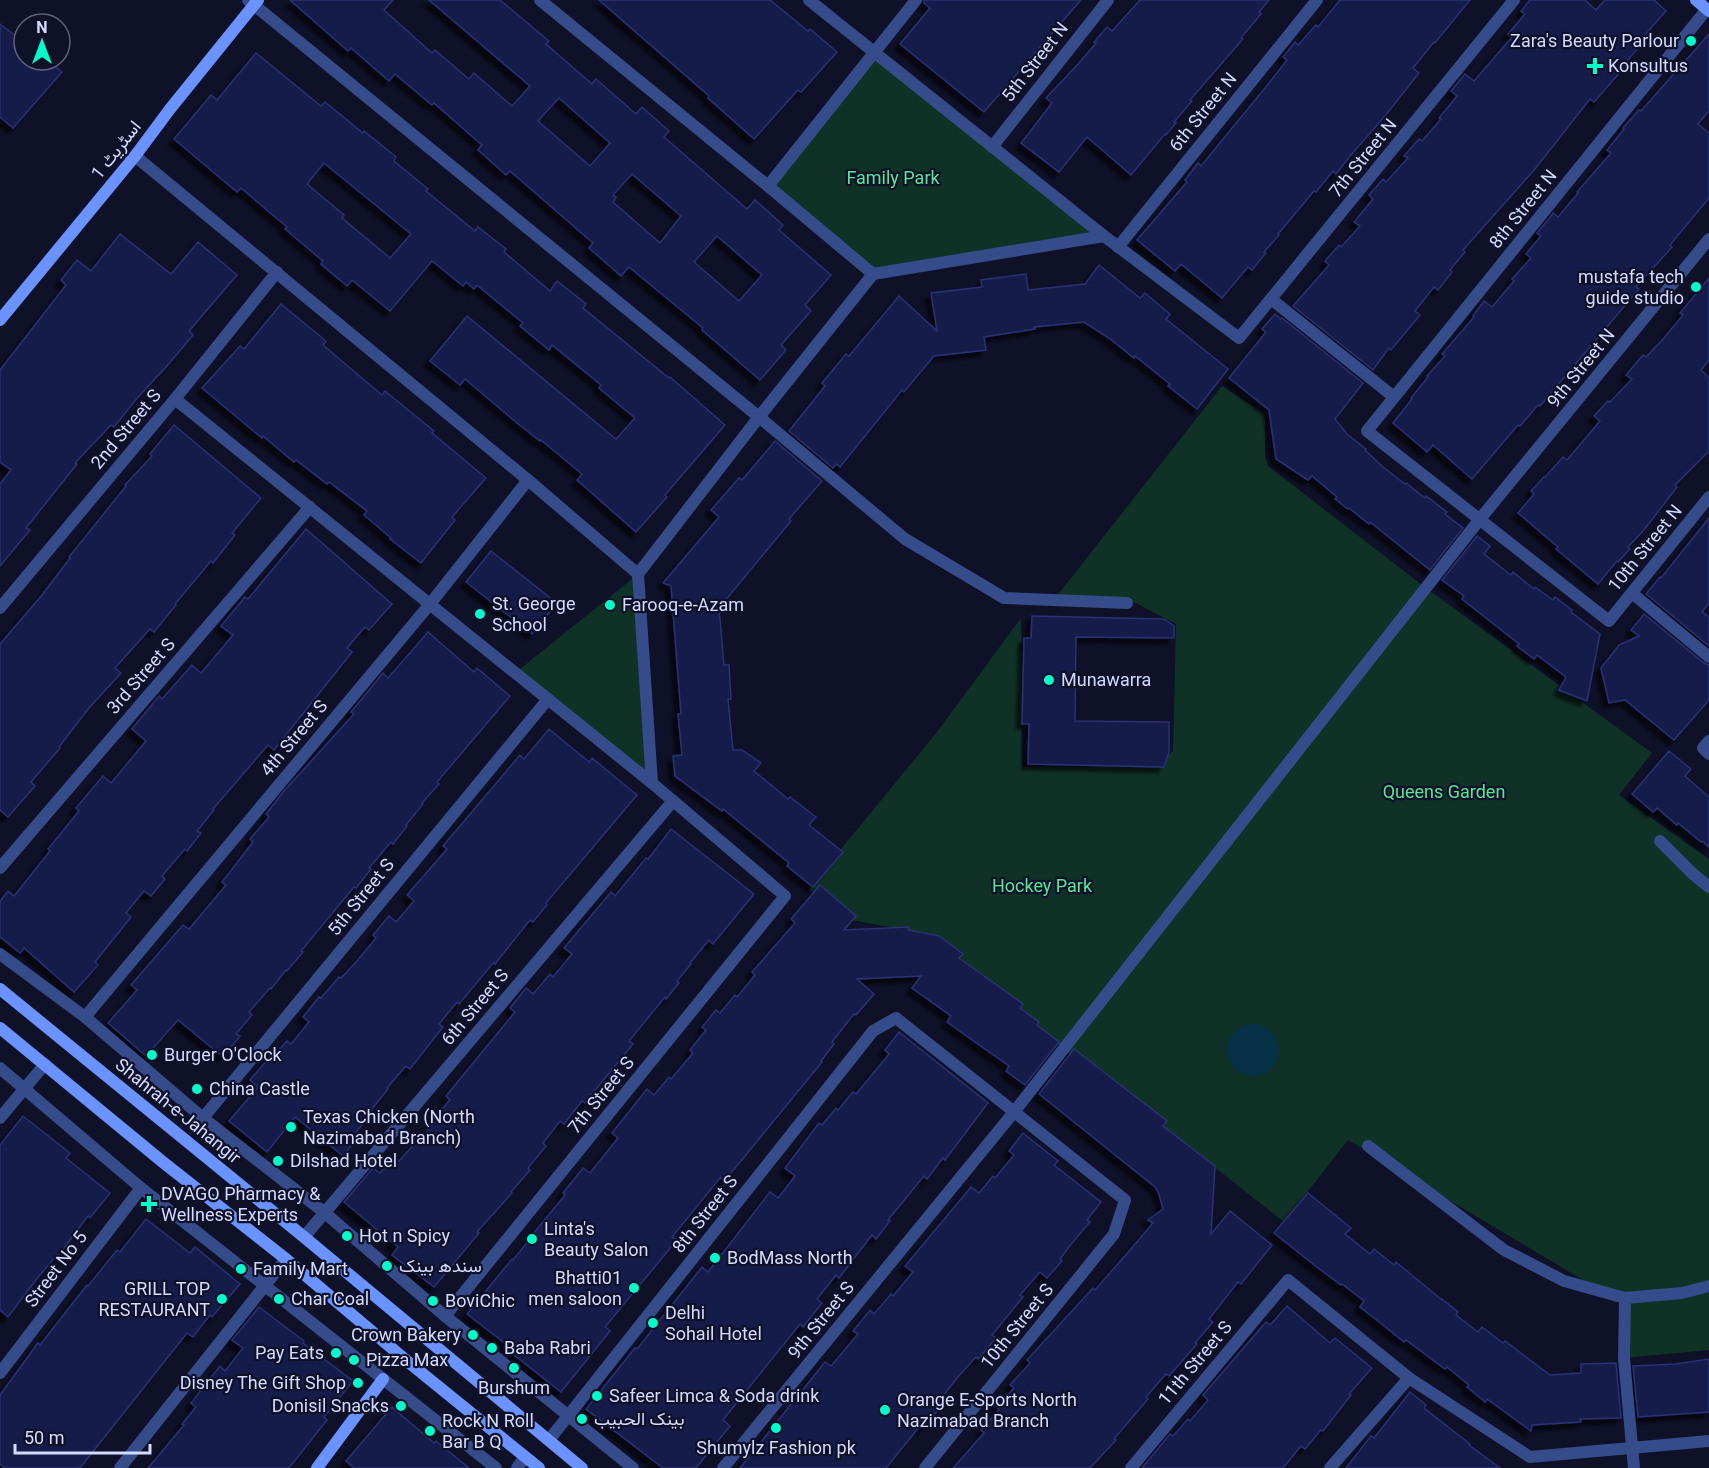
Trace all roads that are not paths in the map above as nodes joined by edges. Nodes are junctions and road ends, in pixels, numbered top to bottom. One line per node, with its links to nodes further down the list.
1 (540, 0): 13 (street)
2 (809, 0): 10 (street)
3 (916, 0): 10 (street)
4 (1108, 0): 11 (street, 5th Street N)
5 (1317, 0): 16 (street, 6th Street N)
6 (1514, 0): 19 (street, 7th Street N)
7 (1696, 0): 9 (main road)
8 (253, 2): 12 (main road, اسٹریٹ 1); 23 (street)
9 (1708, 10): 21 (street, 8th Street N)
10 (874, 52): 11 (street); 13 (street)
11 (992, 147): 14 (street)
12 (135, 156): 17 (street); 20 (main road, اسٹریٹ 1)
13 (768, 186): 18 (street)
14 (1104, 236): 16 (street); 18 (street)
15 (1709, 239): 27 (street, 9th Street N)
16 (1118, 248): 19 (street, 7th Street N)
17 (277, 272): 22 (street, 2nd Street S); 24 (street)
18 (873, 274): 23 (street)
19 (1271, 299): 21 (street)
20 (0, 320)
21 (1394, 397): 27 (street, 8th Street N)
22 (175, 399): 26 (street); 32 (street, 2nd Street S)
23 (759, 417): 28 (street); 30 (street)
24 (528, 480): 28 (street); 31 (street, 4th Street S)
25 (1709, 497): 29 (street, 10th Street N)
26 (310, 507): 31 (street); 38 (street, 3rd Street S)
27 (1480, 519): 29 (street, 10th Street N); 47 (street, 9th Street N)
28 (638, 574): 35 (street)
29 (1632, 593): 33 (street)
30 (1127, 603)
31 (430, 604): 34 (street); 42 (street, 4th Street S)
32 (0, 608)
33 (1709, 657)
34 (548, 699): 35 (street); 49 (street, 5th Street S)
35 (652, 783): 36 (street)
36 (673, 801): 52 (street, 6th Street S); 58 (street, 7th Street S)
37 (1660, 841): 39 (street)
38 (0, 868)
39 (1709, 887)
40 (0, 954): 42 (street)
41 (0, 989): 53 (main road, Shahrah-e-Jahangir)
42 (86, 1017): 49 (street)
43 (0, 1028): 44 (main road)
44 (45, 1064): 46 (street); 54 (main road)
45 (0, 1068): 46 (street)
46 (25, 1088): 48 (street); 51 (street)
47 (1014, 1112): 62 (street, 8th Street S); 74 (street, 9th Street S); 75 (street, 10th Street S)
48 (0, 1118)
49 (203, 1118): 52 (street)
50 (1368, 1146): 57 (street)
51 (141, 1188): 55 (street); 59 (street, Street No 5)
52 (325, 1213): 53 (street, 6th Street S); 58 (street)
53 (304, 1237): 63 (main road, Shahrah-e-Jahangir)
54 (286, 1259): 55 (street); 66 (main road)
55 (265, 1285): 61 (street); 67 (street)
56 (1709, 1286): 57 (street)
57 (1625, 1298): 65 (street)
58 (445, 1316): 62 (street)
59 (0, 1373)
60 (1409, 1378): 65 (street); 76 (street, 11th Street S); 77 (street)
61 (383, 1379): 68 (main road); 69 (street)
62 (568, 1416): 63 (street, 8th Street S); 73 (street)
63 (549, 1440): 72 (main road, Shahrah-e-Jahangir)
64 (1709, 1441): 65 (street)
65 (1633, 1447): 78 (street)
66 (525, 1457): 70 (street); 71 (main road)
67 (120, 1468)
68 (317, 1468)
69 (496, 1468)
70 (517, 1468)
71 (539, 1468)
72 (582, 1468)
73 (633, 1468)
74 (723, 1468)
75 (925, 1468)
76 (1131, 1468)
77 (1330, 1468)
78 (1634, 1468)

